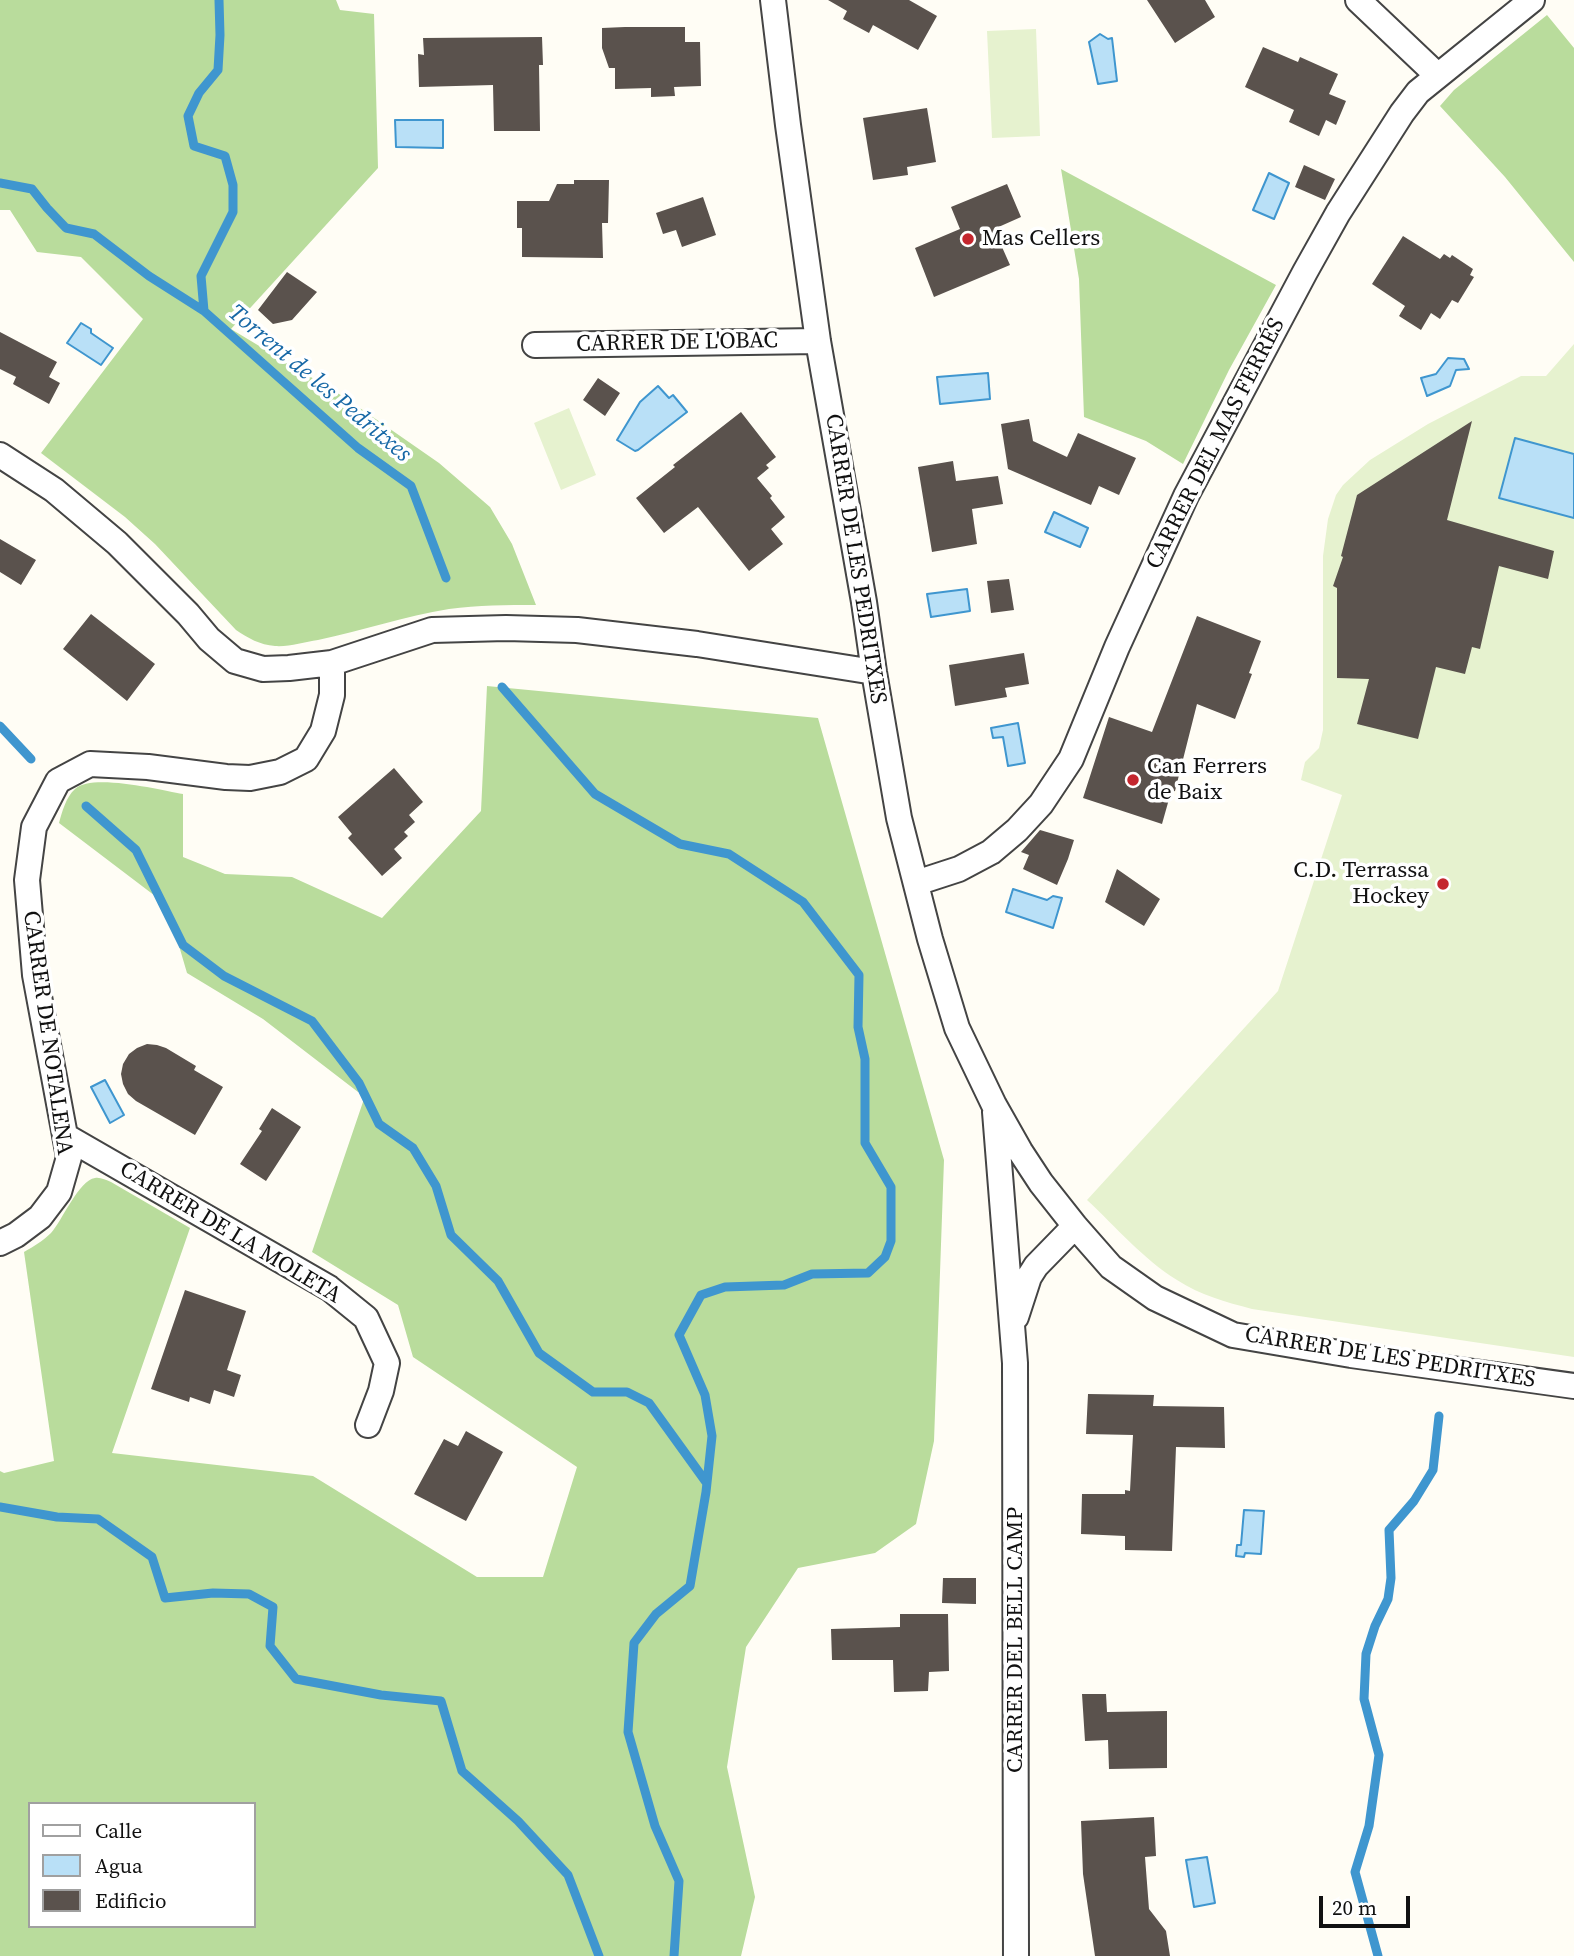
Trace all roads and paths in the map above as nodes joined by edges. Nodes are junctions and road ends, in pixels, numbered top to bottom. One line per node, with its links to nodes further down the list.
1 (773, 0): 5 (street, CARRER DE LES PEDRITXES)
2 (1358, 0): 4 (street)
3 (1532, 0): 4 (street, CARRER DEL MAS FERRÉS)
4 (1437, 75): 10 (street, CARRER DEL MAS FERRÉS)
5 (818, 341): 6 (street, CARRER DE L'OBAC); 9 (street, CARRER DE LES PEDRITXES)
6 (535, 345)
7 (0, 455): 8 (street)
8 (332, 663): 9 (street); 12 (street, CARRER DE NOTALENA)
9 (874, 672): 10 (street, CARRER DE LES PEDRITXES)
10 (916, 883): 11 (street, CARRER DE LES PEDRITXES)
11 (994, 1105): 13 (street, CARRER DE LES PEDRITXES); 15 (street, CARRER DE LES PEDRITXES)
12 (65, 1136): 14 (street, CARRER DE NOTALENA); 17 (street, CARRER DE LA MOLETA)
13 (1074, 1226): 15 (street); 16 (street, CARRER DE LES PEDRITXES)
14 (0, 1243)
15 (1013, 1324): 18 (street, CARRER DEL BELL CAMP)
16 (1574, 1386)
17 (368, 1425)
18 (1016, 1956)

